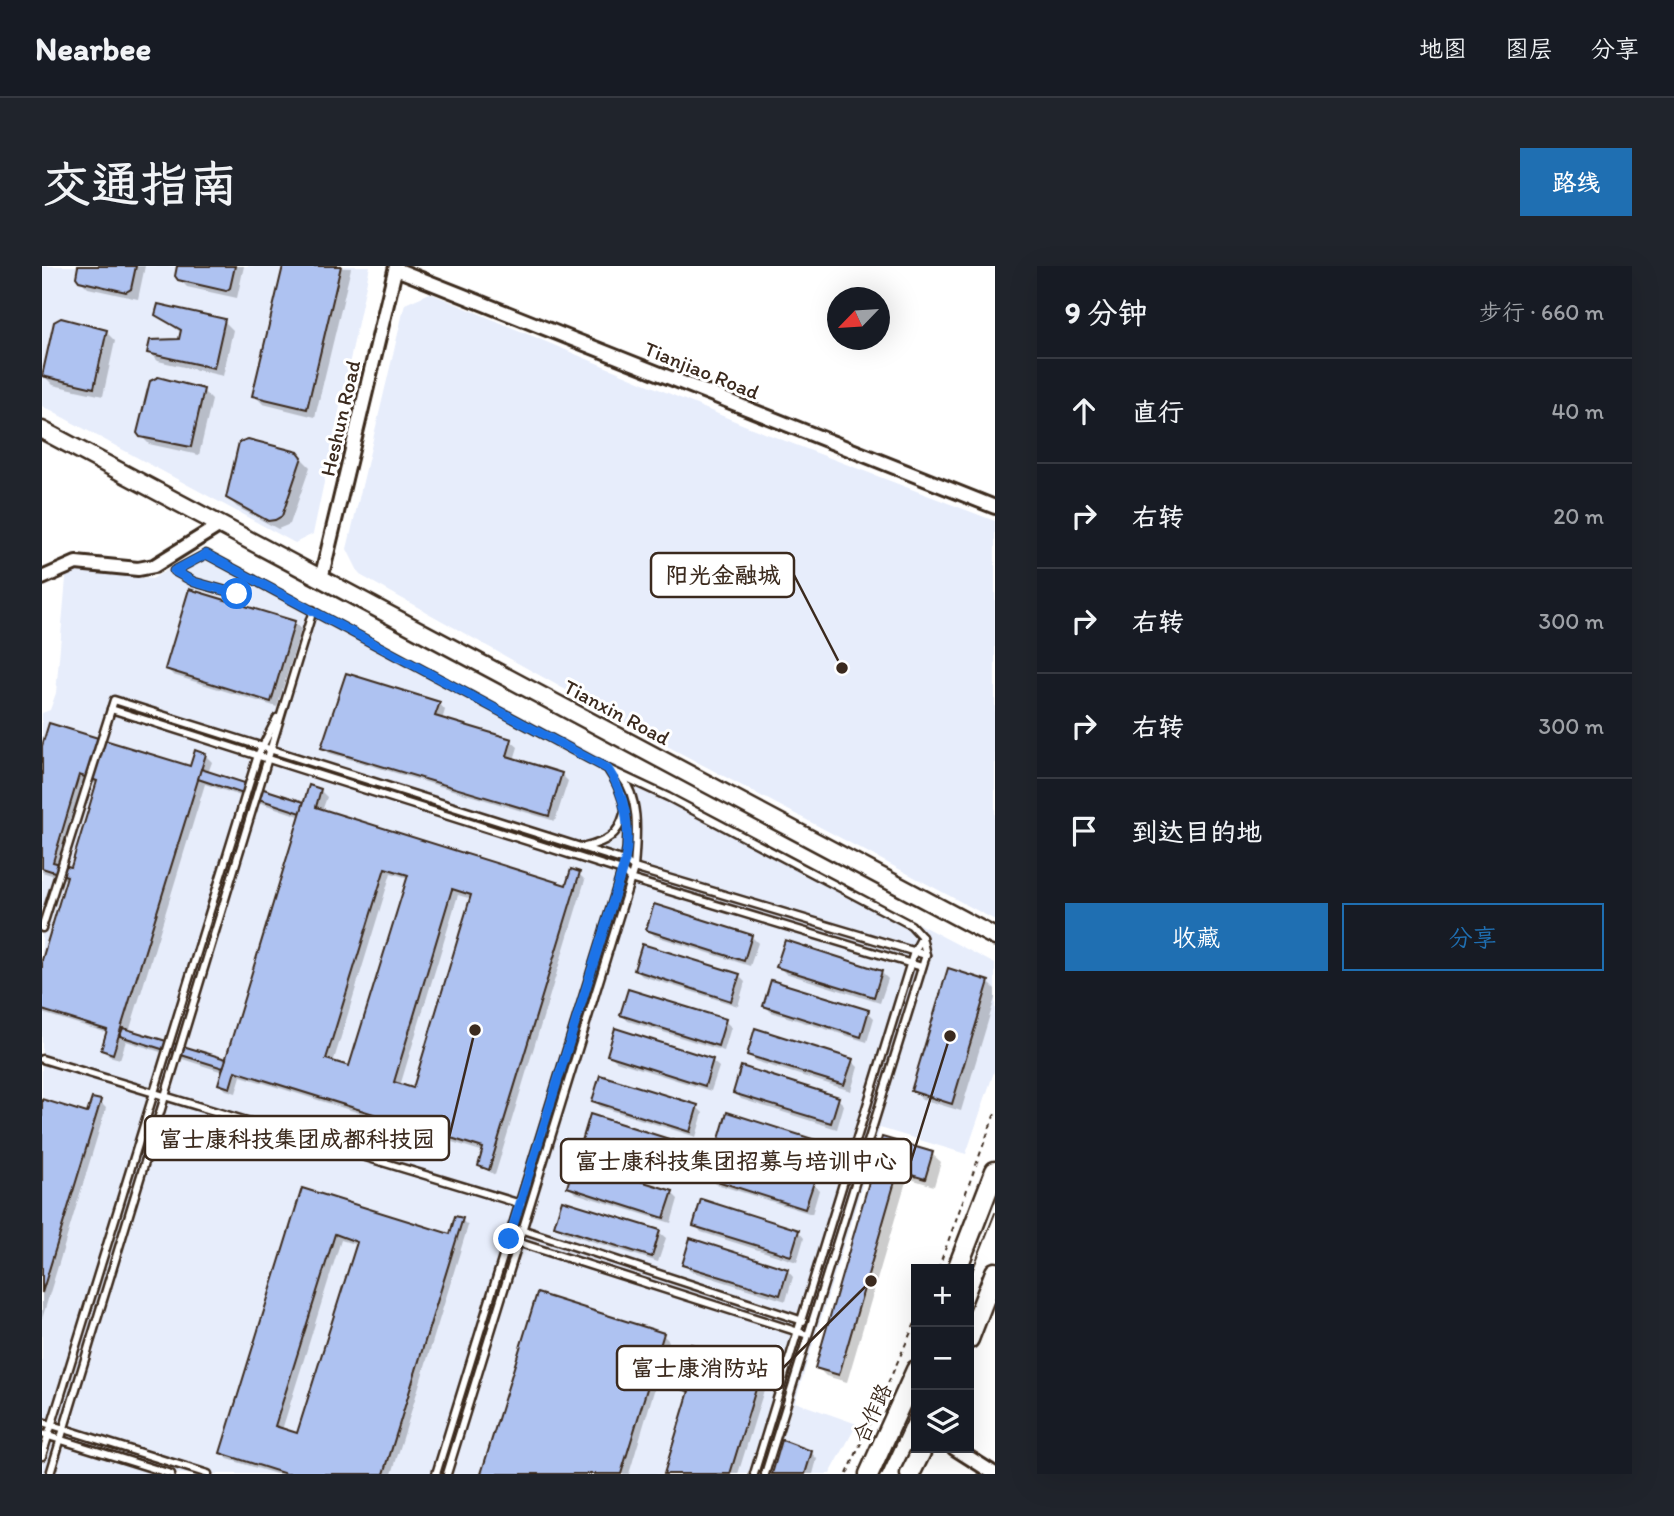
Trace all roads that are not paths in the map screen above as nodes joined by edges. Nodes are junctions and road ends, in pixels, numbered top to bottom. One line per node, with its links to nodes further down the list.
1 (396, 268): 3 (street, Tianjiao Road); 6 (street, Heshun Road)
2 (42, 430): 4 (street, Tianxin Road)
3 (995, 507)
4 (220, 525): 5 (street); 6 (street, Tianxin Road)
5 (42, 578)
6 (321, 579): 24 (street, Tianxin Road)
7 (237, 594): 8 (lane)
8 (313, 610): 10 (lane); 15 (lane)
9 (111, 709): 11 (lane); 13 (lane); 22 (lane)
10 (281, 711): 11 (lane); 12 (lane)
11 (261, 747): 12 (lane); 13 (lane)
12 (273, 750): 14 (lane); 17 (lane)
13 (258, 755): 14 (lane); 30 (lane)
14 (270, 759): 20 (lane); 31 (lane)
15 (608, 769): 16 (lane); 19 (lane); 23 (lane)
16 (625, 809): 17 (lane); 18 (lane)
17 (583, 848): 18 (lane)
18 (625, 861): 19 (lane); 20 (lane)
19 (634, 868): 21 (lane); 25 (lane)
20 (622, 871): 21 (lane); 33 (lane)
21 (630, 878): 27 (lane); 34 (lane)
22 (42, 928)
23 (922, 937): 25 (lane); 26 (lane)
24 (995, 937)
25 (914, 952): 26 (lane); 27 (lane)
26 (926, 955): 28 (lane)
27 (911, 962): 28 (lane); 41 (lane)
28 (922, 967): 42 (lane)
29 (42, 1059): 30 (lane)
30 (154, 1093): 31 (lane); 48 (lane)
31 (166, 1097): 33 (lane); 49 (lane)
32 (995, 1171): 39 (main road)
33 (519, 1204): 34 (lane); 35 (lane)
34 (529, 1207): 36 (lane)
35 (513, 1226): 36 (lane); 37 (lane)
36 (523, 1229): 38 (lane); 41 (lane)
37 (509, 1239): 38 (lane); 58 (lane)
38 (519, 1242): 44 (lane); 59 (lane)
39 (959, 1264)
40 (995, 1272): 43 (main road)
41 (801, 1320): 42 (lane); 44 (lane)
42 (812, 1324): 45 (lane)
43 (974, 1327)
44 (798, 1332): 45 (lane); 60 (lane)
45 (808, 1335): 61 (lane)
46 (911, 1381): 62 (main road, 合作路)
47 (42, 1422): 48 (lane)
48 (52, 1425): 49 (lane); 50 (lane)
49 (64, 1429): 51 (lane); 57 (lane)
50 (45, 1435): 51 (lane); 54 (lane)
51 (60, 1439): 55 (lane); 56 (lane)
52 (920, 1453): 63 (main road)
53 (962, 1453): 64 (street)
54 (42, 1456)
55 (50, 1474)
56 (171, 1474)
57 (208, 1474)
58 (436, 1474)
59 (447, 1474)
60 (754, 1474)
61 (765, 1474)
62 (869, 1474)
63 (910, 1474)
64 (995, 1474)

